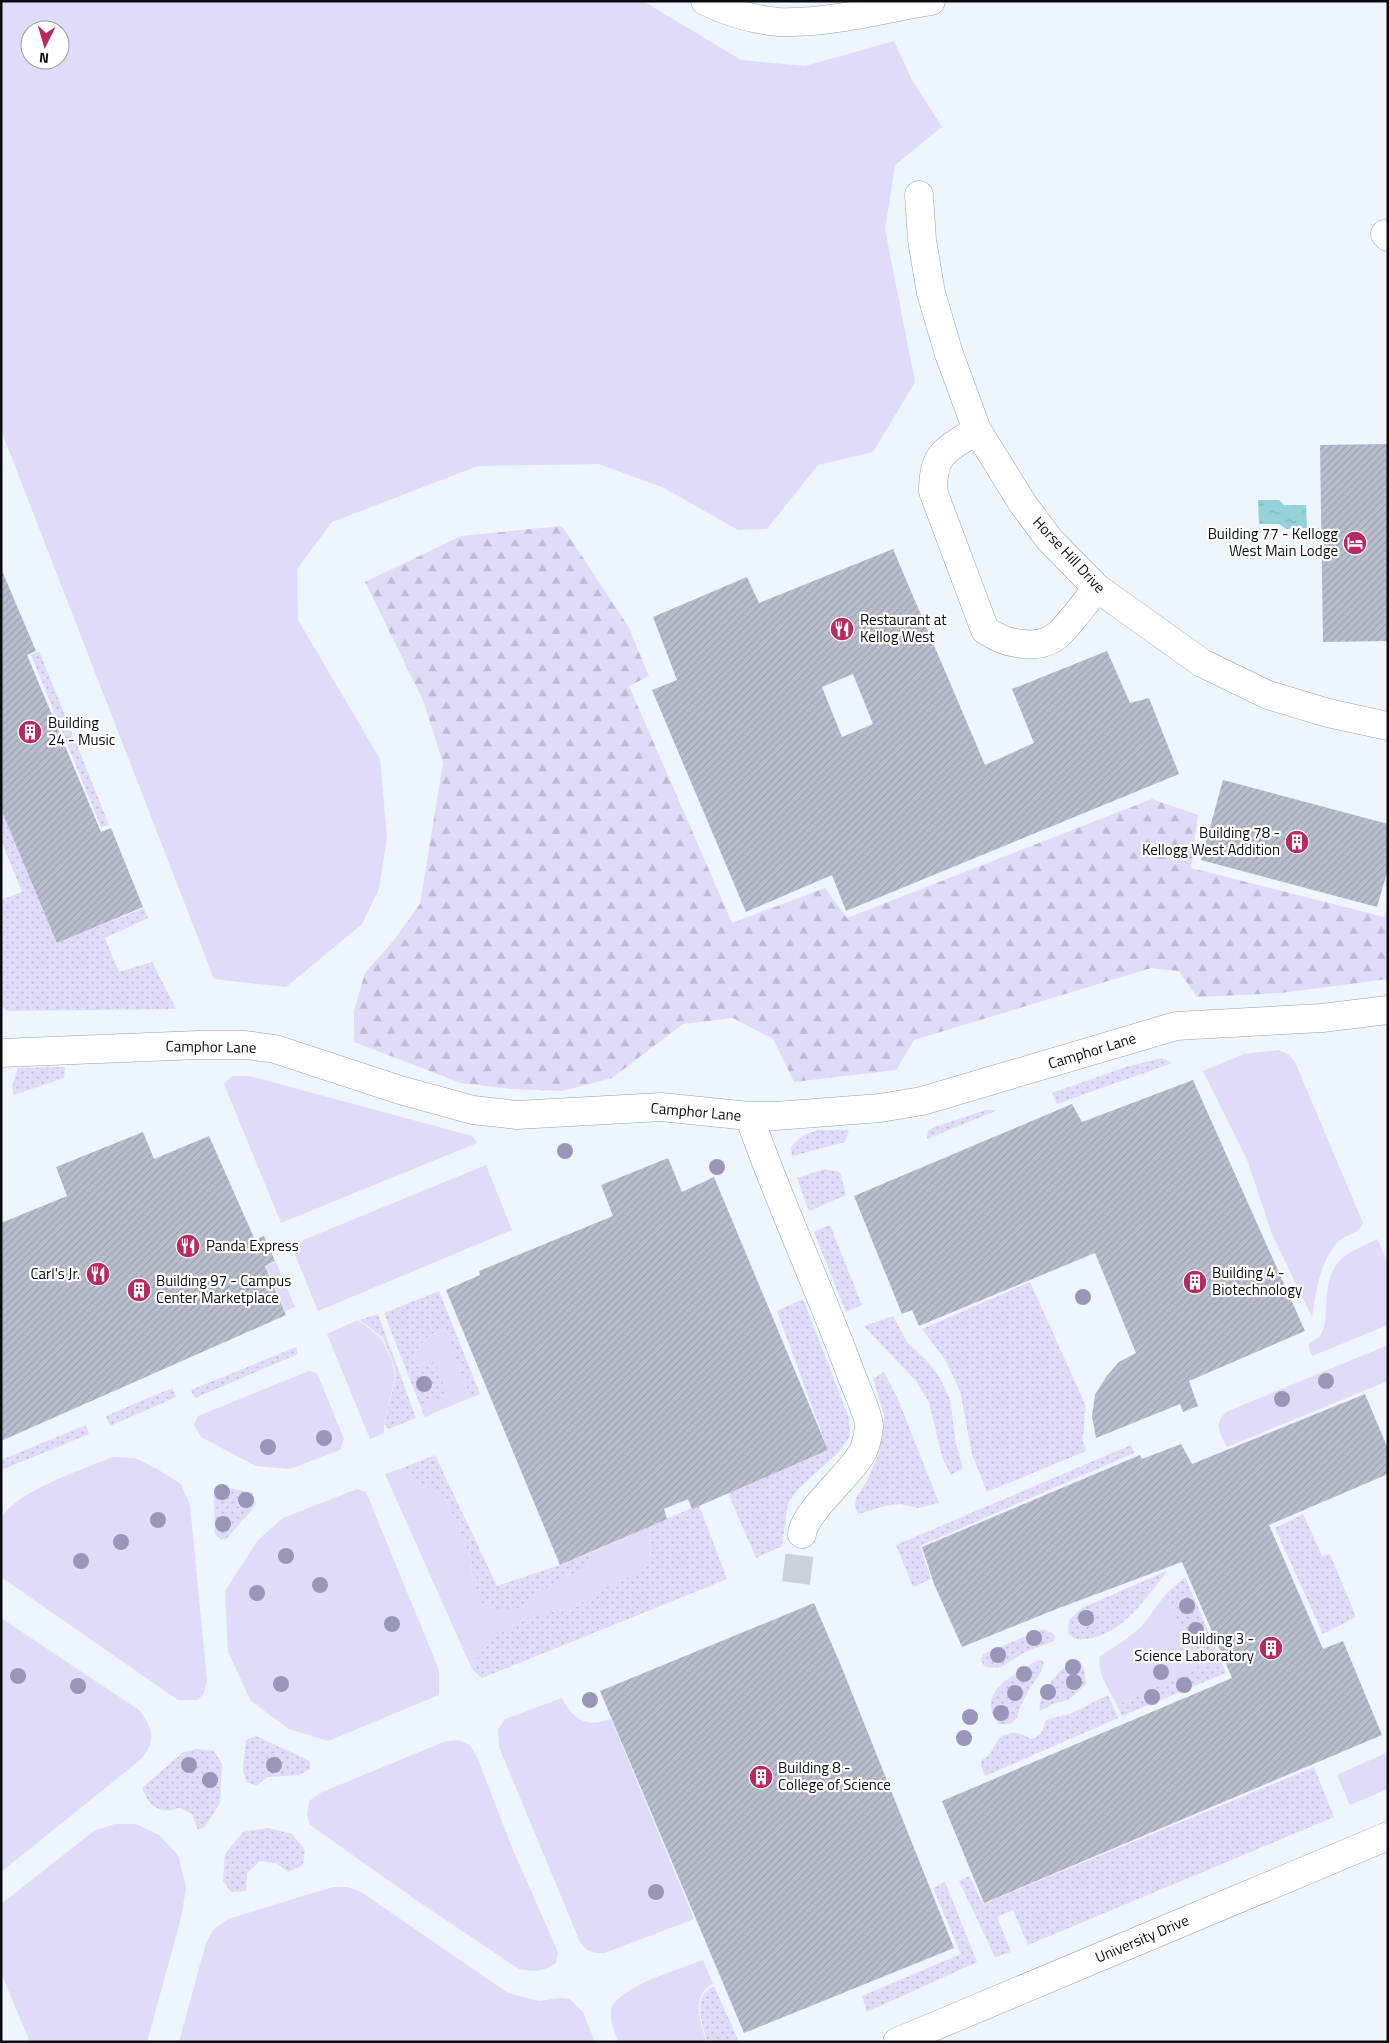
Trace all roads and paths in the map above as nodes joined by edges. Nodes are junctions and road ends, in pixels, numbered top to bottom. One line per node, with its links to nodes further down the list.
1 (705, 1): 2 (street)
2 (931, 1)
3 (919, 195): 4 (street, Horse Hill Drive)
4 (977, 430): 5 (street, Horse Hill Drive); 5 (street)
5 (1097, 588): 6 (street, Horse Hill Drive)
6 (1388, 726)
7 (1388, 1010): 9 (street, Camphor Lane)
8 (1, 1053): 9 (street, Camphor Lane)
9 (749, 1116): 10 (street)
10 (802, 1534)
11 (1388, 1836): 12 (street, University Drive)
12 (897, 2042)

